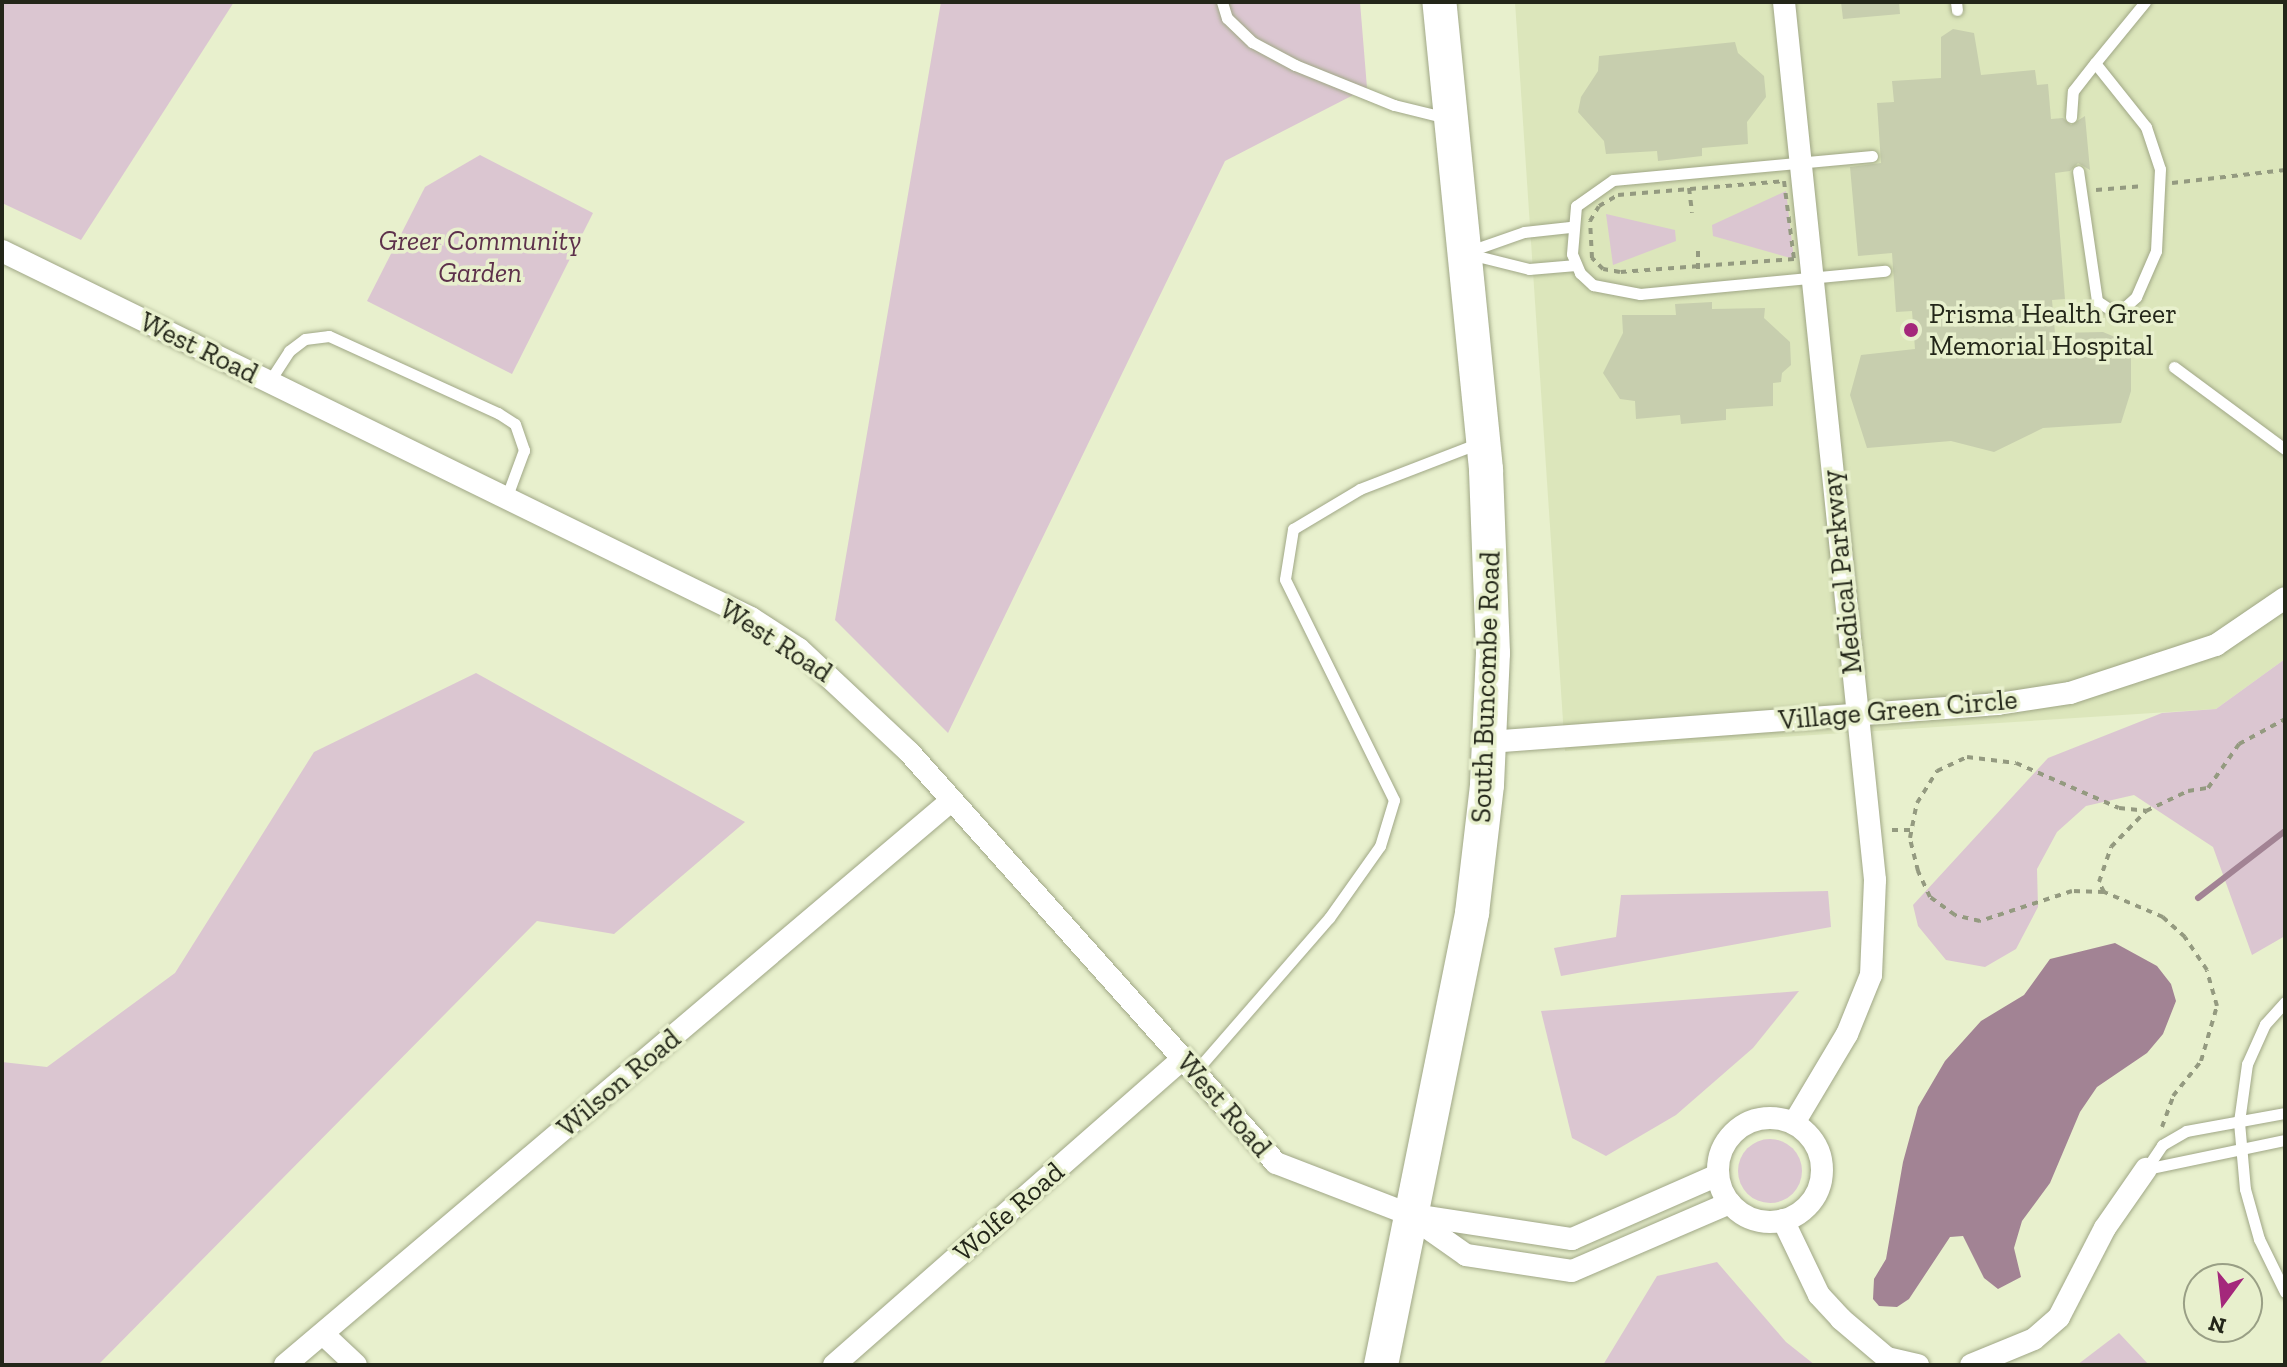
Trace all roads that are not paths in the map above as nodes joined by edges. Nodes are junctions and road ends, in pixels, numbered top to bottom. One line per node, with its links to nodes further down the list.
1 (1222, 2): 7 (lane)
2 (1439, 2): 7 (main road, South Buncombe Road)
3 (1784, 2): 9 (street, Medical Parkway)
4 (2145, 2): 5 (lane)
5 (2095, 63): 6 (lane); 10 (lane)
6 (2071, 117)
7 (1451, 120): 13 (main road, South Buncombe Road)
8 (1872, 156): 9 (lane)
9 (1800, 166): 11 (lane); 16 (street, Medical Parkway)
10 (2078, 171)
11 (1570, 227): 13 (lane); 14 (lane)
12 (2, 251): 18 (street, West Road)
13 (1465, 253): 14 (lane); 19 (main road, South Buncombe Road)
14 (1576, 265): 16 (lane)
15 (1885, 271): 16 (lane)
16 (1812, 277): 23 (street, Medical Parkway)
17 (2174, 367): 20 (lane)
18 (269, 382): 21 (street, West Road); 21 (lane)
19 (1484, 441): 24 (main road, South Buncombe Road); 27 (lane)
20 (2285, 449)
21 (507, 496): 25 (street, West Road)
22 (2285, 598): 23 (street, Village Green Circle)
23 (1857, 714): 24 (street, Village Green Circle); 30 (street, Medical Parkway)
24 (1489, 742): 36 (main road, South Buncombe Road)
25 (952, 800): 27 (street, West Road); 39 (street, Wilson Road)
26 (2285, 1002): 29 (lane)
27 (1190, 1065): 36 (street, West Road); 42 (street, Wolfe Road)
28 (2285, 1113): 29 (lane)
29 (2239, 1122): 32 (lane); 33 (lane)
30 (1794, 1123): 34 (street); 37 (street)
31 (2285, 1140): 32 (lane)
32 (2242, 1148): 33 (lane); 38 (lane)
33 (2146, 1169): 45 (street)
34 (1718, 1175): 35 (street); 36 (street)
35 (1730, 1203): 36 (street); 37 (street)
36 (1408, 1214): 43 (main road, South Buncombe Road)
37 (1783, 1220): 44 (street)
38 (2285, 1292)
39 (323, 1334): 40 (street, Wilson Road); 41 (street)
40 (285, 1365)
41 (356, 1365)
42 (834, 1365)
43 (1381, 1365)
44 (1918, 1365)
45 (1971, 1365)

